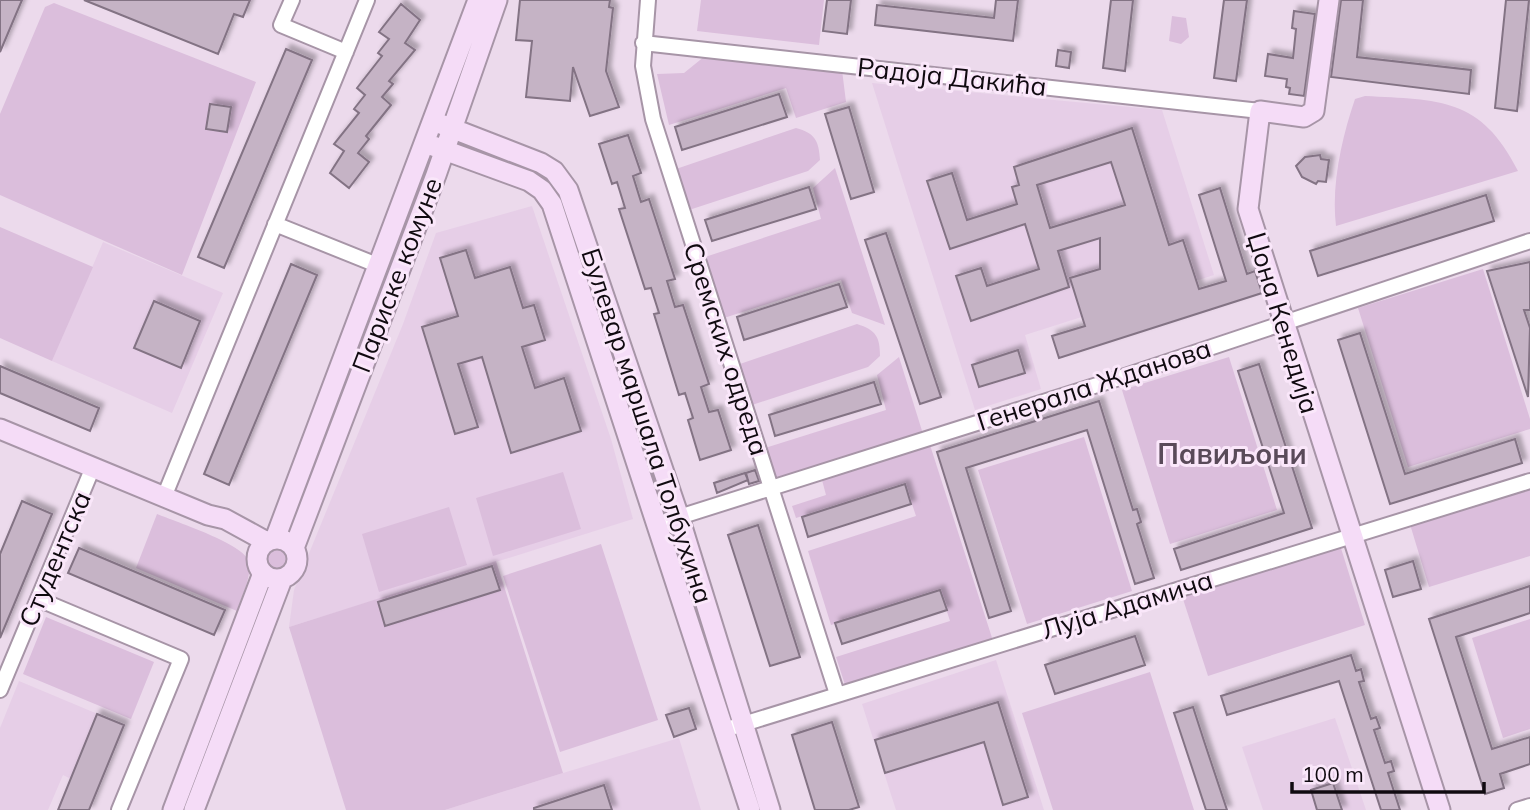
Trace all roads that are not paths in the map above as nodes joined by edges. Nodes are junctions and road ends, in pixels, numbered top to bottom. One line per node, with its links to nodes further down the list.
1 (292, 0): 8 (street)
2 (367, 0): 8 (street)
3 (478, 0): 10 (street, Париске комуне)
4 (497, 0): 11 (street, Париске комуне)
5 (648, 0): 7 (street, Сремских одреда)
6 (1329, 0): 9 (street)
7 (643, 43): 9 (street, Радоја Дакића); 21 (street, Сремских одреда)
8 (346, 52): 14 (street)
9 (1260, 111): 17 (street, Џона Кенедија)
10 (433, 121): 11 (street, Булевар маршала Толбухина); 12 (street, Париске комуне)
11 (452, 128): 13 (street, Париске комуне); 23 (street, Булевар маршала Толбухина)
12 (425, 143): 13 (street, Булевар маршала Толбухина); 16 (street, Париске комуне)
13 (444, 150): 24 (street, Булевар маршала Толбухина); 26 (street, Париске комуне)
14 (275, 224): 16 (street, Париске комуне); 22 (street)
15 (1530, 241): 17 (street, Генерала Жданова)
16 (377, 265): 27 (street, Париске комуне)
17 (1283, 324): 21 (street, Генерала Жданова); 25 (street, Џона Кенедија)
18 (0, 429): 19 (street, Студентска)
19 (93, 467): 22 (street, Студентска); 29 (street, Студентска)
20 (1530, 481): 25 (street, Луја Адамича)
21 (770, 488): 23 (street, Генерала Жданова); 31 (street, Сремских одреда)
22 (164, 497): 27 (street, Студентска)
23 (679, 517): 24 (street, Генерала Жданова); 32 (street, Булевар маршала Толбухина)
24 (657, 524): 33 (street, Булевар маршала Толбухина)
25 (1351, 536): 31 (street, Луја Адамича); 40 (street, Џона Кенедија)
26 (294, 548): 27 (street); 28 (street)
27 (266, 553): 28 (street); 36 (street, Париске комуне)
28 (282, 579): 37 (street)
29 (38, 599): 30 (street, Студентска); 35 (street)
30 (0, 690)
31 (837, 694): 32 (street, Луја Адамича)
32 (743, 724): 33 (street, Луја Адамича); 39 (street, Булевар маршала Толбухина)
33 (724, 730): 38 (street, Булевар маршала Толбухина)
34 (1530, 806): 41 (street)
35 (119, 810)
36 (173, 810)
37 (194, 810)
38 (750, 810)
39 (770, 810)
40 (1440, 810)
41 (1517, 810)

